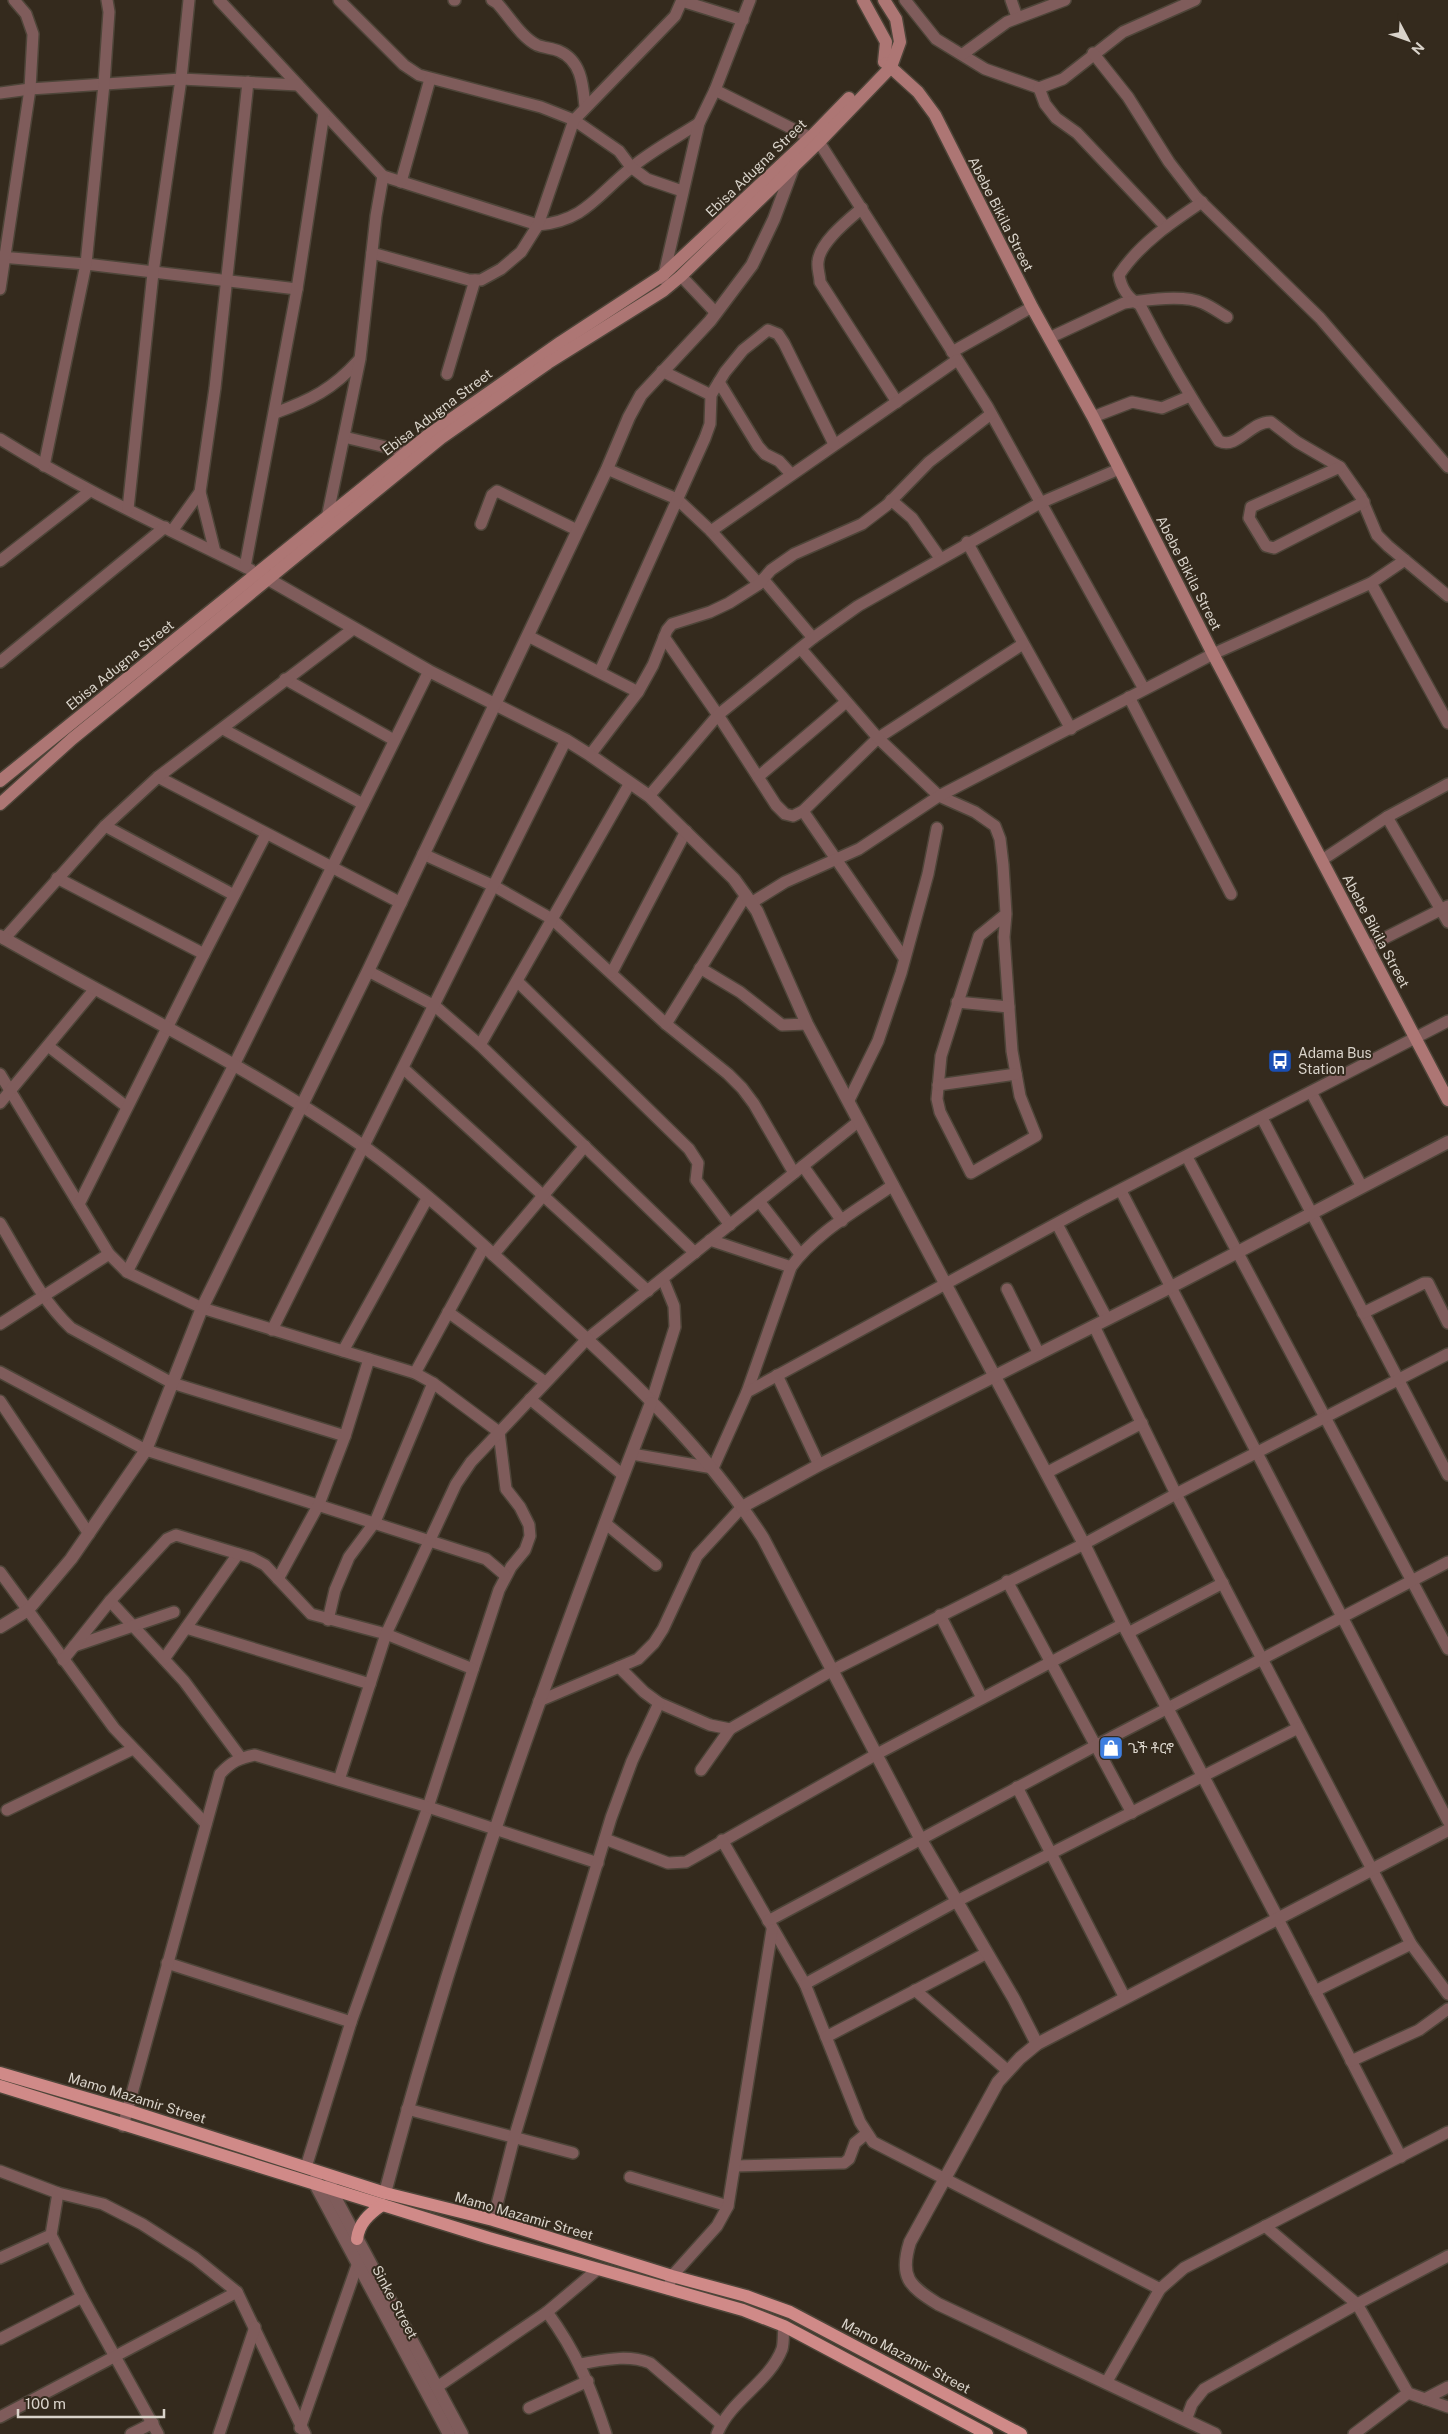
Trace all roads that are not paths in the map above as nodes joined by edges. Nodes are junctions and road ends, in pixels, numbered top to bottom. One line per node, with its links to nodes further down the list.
1 (14, 0): 26 (street)
2 (107, 0): 23 (street)
3 (189, 0): 20 (street)
4 (219, 0): 24 (street)
5 (339, 0): 21 (street)
6 (492, 0): 29 (street)
7 (750, 0): 16 (street)
8 (863, 0): 19 (main road)
9 (884, 0): 19 (main road)
10 (905, 0): 18 (street)
11 (1011, 0): 15 (street)
12 (1065, 0): 15 (street)
13 (1195, 0): 17 (street)
14 (682, 1): 16 (street); 29 (street)
15 (1017, 17): 18 (street)
16 (743, 20): 27 (street)
17 (1094, 53): 25 (street); 39 (street)
18 (963, 54): 25 (street)
19 (887, 65): 33 (main road, Ebisa Adugna Street); 33 (main road, Ebisa Adugna Street); 55 (main road, Abebe Bikila Street)
20 (181, 79): 22 (street); 23 (street); 46 (street)
21 (430, 79): 31 (street); 37 (street)
22 (248, 82): 24 (street); 49 (street)
23 (104, 84): 26 (street); 45 (street)
24 (298, 85): 30 (street)
25 (1040, 88): 42 (street)
26 (30, 89): 28 (street); 44 (street)
27 (715, 90): 32 (street); 33 (street)
28 (0, 93)
29 (586, 107): 31 (street)
30 (324, 113): 36 (street); 52 (street)
31 (574, 120): 34 (street); 41 (street)
32 (699, 123): 34 (street); 38 (street)
33 (815, 140): 35 (main road, Ebisa Adugna Street); 40 (street); 47 (main road, Ebisa Adugna Street)
34 (631, 167): 38 (street); 41 (street)
35 (793, 168): 48 (main road, Ebisa Adugna Street); 56 (street)
36 (383, 176): 37 (street); 43 (street)
37 (401, 182): 41 (street)
38 (682, 191): 47 (street)
39 (1202, 202): 42 (street); 76 (street)
40 (862, 208): 59 (street); 66 (street)
41 (538, 224): 50 (street)
42 (1166, 227): 54 (street)
43 (372, 253): 50 (street); 60 (street)
44 (3, 257): 45 (street); 51 (street)
45 (86, 264): 46 (street); 74 (street)
46 (153, 273): 49 (street); 86 (street)
47 (663, 275): 53 (street); 73 (main road, Ebisa Adugna Street)
48 (681, 276): 53 (main road, Ebisa Adugna Street); 56 (street)
49 (225, 280): 52 (street); 81 (street)
50 (475, 280): 62 (street)
51 (0, 289)
52 (297, 289): 67 (street)
53 (663, 291): 99 (main road, Ebisa Adugna Street)
54 (1133, 301): 57 (street); 58 (street); 65 (street)
55 (1032, 308): 58 (main road, Abebe Bikila Street); 59 (street)
56 (716, 313): 61 (street)
57 (1228, 317)
58 (1049, 338): 69 (main road, Abebe Bikila Street)
59 (955, 356): 66 (street); 68 (street)
60 (360, 359): 67 (street); 70 (street)
61 (662, 371): 64 (street); 77 (street)
62 (447, 374)
63 (719, 382): 64 (street); 72 (street); 79 (street)
64 (711, 395): 82 (street)
65 (1190, 396): 69 (street); 75 (street)
66 (897, 402): 72 (street)
67 (275, 413): 97 (street)
68 (991, 414): 83 (street); 85 (street)
69 (1093, 417): 78 (main road, Abebe Bikila Street)
70 (344, 437): 73 (street); 87 (street)
71 (0, 439): 74 (street)
72 (834, 444): 79 (street)
73 (407, 452): 87 (main road, Ebisa Adugna Street)
74 (44, 466): 80 (street)
75 (1340, 466): 84 (street); 84 (street)
76 (1448, 468)
77 (607, 469): 82 (street); 90 (street)
78 (1119, 469): 85 (street); 109 (main road, Abebe Bikila Street)
79 (791, 474): 91 (street)
80 (90, 491): 86 (street); 96 (street)
81 (200, 492): 89 (street); 93 (street)
82 (677, 499): 91 (street); 112 (street)
83 (891, 500): 94 (street); 100 (street)
84 (1364, 502): 95 (street)
85 (1040, 503): 92 (street); 114 (street)
86 (128, 509): 89 (street)
87 (327, 518): 98 (main road, Ebisa Adugna Street)
88 (481, 524): 90 (street)
89 (169, 529): 93 (street); 110 (street)
90 (577, 530): 104 (street)
91 (711, 531): 100 (street)
92 (967, 542): 94 (street); 107 (street)
93 (215, 552): 97 (street)
94 (940, 558): 106 (street)
95 (1405, 560): 101 (street); 102 (street)
96 (0, 561)
97 (246, 567): 98 (street)
98 (257, 573): 99 (street); 129 (main road, Ebisa Adugna Street)
99 (270, 579): 103 (street); 134 (main road, Ebisa Adugna Street)
100 (761, 581): 105 (street); 106 (street)
101 (1371, 583): 109 (street); 120 (street)
102 (1448, 596)
103 (353, 629): 111 (street); 113 (street)
104 (528, 636): 112 (street); 118 (street)
105 (664, 637): 115 (street); 119 (street)
106 (814, 638): 108 (street)
107 (1023, 644): 122 (street); 123 (street)
108 (801, 649): 117 (street); 119 (street)
109 (1213, 654): 114 (street); 144 (main road, Abebe Bikila Street)
110 (0, 662)
111 (428, 671): 118 (street); 124 (street)
112 (600, 671): 115 (street)
113 (285, 679): 121 (street); 124 (street)
114 (1144, 690): 116 (street)
115 (638, 692): 126 (street)
116 (1129, 697): 122 (street); 148 (street)
117 (846, 702): 123 (street); 128 (street)
118 (494, 706): 125 (street); 142 (street)
119 (718, 715): 128 (street); 132 (street)
120 (1448, 723)
121 (223, 729): 127 (street); 135 (street)
122 (1071, 729): 133 (street)
123 (878, 738): 133 (street); 136 (street)
124 (394, 740): 135 (street)
125 (566, 740): 126 (street); 147 (street)
126 (590, 755): 130 (street)
127 (158, 777): 138 (street); 141 (street)
128 (758, 777): 136 (street)
129 (0, 780)
130 (630, 783): 132 (street); 154 (street)
131 (1448, 784): 137 (street)
132 (649, 796): 140 (street)
133 (939, 796): 143 (street); 153 (street)
134 (0, 804)
135 (363, 804): 145 (street)
136 (803, 810): 143 (street)
137 (1387, 817): 144 (street); 152 (street)
138 (105, 826): 146 (street); 149 (street)
139 (937, 828): 159 (street)
140 (686, 831): 150 (street); 162 (street)
141 (266, 834): 145 (street); 149 (street)
142 (424, 854): 147 (street); 151 (street)
143 (838, 858): 150 (street); 159 (street)
144 (1322, 860): 157 (main road, Abebe Bikila Street)
145 (331, 867): 151 (street); 175 (street)
146 (57, 878): 156 (street); 158 (street)
147 (494, 886): 154 (street); 166 (street)
148 (1231, 894)
149 (234, 895): 158 (street)
150 (748, 899): 160 (street); 170 (street)
151 (401, 902): 161 (street)
152 (1444, 907): 155 (street); 157 (street)
153 (1006, 914): 165 (street); 167 (street)
154 (552, 919): 162 (street); 163 (street)
155 (1448, 922)
156 (2, 938): 164 (street)
157 (1367, 947): 172 (main road, Abebe Bikila Street)
158 (204, 954): 171 (street)
159 (904, 958): 182 (street)
160 (700, 968): 169 (street); 170 (street)
161 (368, 971): 166 (street); 186 (street)
162 (612, 972): 169 (street)
163 (516, 981): 173 (street); 205 (street)
164 (94, 990): 171 (street); 174 (street)
165 (957, 1002): 167 (street); 179 (street)
166 (435, 1006): 173 (street); 176 (street)
167 (1008, 1007): 178 (street)
168 (1448, 1021): 172 (street)
169 (666, 1024): 193 (street)
170 (807, 1024): 182 (street)
171 (166, 1029): 175 (street); 185 (street)
172 (1415, 1038): 181 (street); 183 (main road, Abebe Bikila Street)
173 (480, 1045): 191 (street)
174 (48, 1046): 180 (street); 185 (street)
175 (234, 1065): 186 (street); 213 (street)
176 (404, 1069): 190 (street); 197 (street)
177 (0, 1074): 180 (street)
178 (1016, 1074): 179 (street); 179 (street)
179 (938, 1085)
180 (11, 1092): 184 (street); 200 (street)
181 (1311, 1092): 187 (street); 195 (street)
182 (849, 1100): 188 (street)
183 (1448, 1100)
184 (0, 1103)
185 (127, 1107): 200 (street)
186 (302, 1107): 190 (street); 220 (street)
187 (1262, 1118): 192 (street); 201 (street)
188 (859, 1121): 193 (street); 194 (street)
189 (1448, 1142): 195 (street)
190 (363, 1146): 198 (street); 227 (street)
191 (585, 1146): 197 (street); 209 (street)
192 (1187, 1157): 196 (street); 208 (street)
193 (798, 1169): 199 (street); 202 (street)
194 (893, 1185): 202 (street); 215 (street)
195 (1362, 1187): 201 (street)
196 (1121, 1191): 204 (street); 216 (street)
197 (544, 1195): 207 (street); 218 (street)
198 (428, 1198): 207 (street); 229 (street)
199 (759, 1201): 205 (street); 211 (street)
200 (79, 1204): 210 (street)
201 (1311, 1214): 208 (street); 222 (street)
202 (842, 1221): 211 (street)
203 (0, 1223): 219 (street)
204 (1056, 1224): 215 (street); 223 (street)
205 (730, 1225): 206 (street)
206 (710, 1240): 209 (street); 212 (street)
207 (489, 1251): 221 (street); 228 (street)
208 (1237, 1252): 216 (street); 245 (street)
209 (695, 1253): 214 (street)
210 (109, 1254): 213 (street); 219 (street)
211 (800, 1254): 212 (street)
212 (791, 1267): 241 (street)
213 (127, 1272): 220 (street)
214 (663, 1279): 218 (street); 244 (street)
215 (945, 1283): 235 (street); 236 (street)
216 (1171, 1287): 223 (street); 250 (street)
217 (1007, 1289): 230 (street)
218 (648, 1291): 228 (street)
219 (44, 1296): 225 (street); 239 (street)
220 (202, 1308): 227 (street); 239 (street)
221 (448, 1312): 234 (street); 238 (street)
222 (1363, 1313): 224 (street); 237 (street)
223 (1107, 1319): 226 (street)
224 (1448, 1323)
225 (0, 1324)
226 (1094, 1326): 230 (street); 246 (street)
227 (272, 1330): 229 (street)
228 (587, 1339): 238 (street); 244 (street)
229 (344, 1351): 232 (street)
230 (1039, 1354): 236 (street)
231 (1448, 1354): 237 (street)
232 (369, 1359): 234 (street); 248 (street)
233 (0, 1372): 249 (street)
234 (415, 1373): 240 (street)
235 (777, 1376): 241 (street); 252 (street)
236 (994, 1376): 252 (street); 254 (street)
237 (1397, 1379): 245 (street); 256 (street)
238 (545, 1382): 242 (street)
239 (172, 1383): 248 (street); 249 (street)
240 (433, 1383): 247 (street); 260 (street)
241 (747, 1392): 253 (street)
242 (530, 1399): 247 (street); 255 (street)
243 (0, 1401): 262 (street)
244 (651, 1403): 251 (street); 253 (street)
245 (1325, 1417): 250 (street); 271 (street)
246 (1142, 1424): 254 (street); 257 (street)
247 (499, 1432): 263 (street); 269 (street)
248 (345, 1436): 258 (street)
249 (146, 1450): 258 (street); 262 (street)
250 (1256, 1452): 257 (street); 278 (street)
251 (632, 1454): 253 (street); 255 (street)
252 (819, 1465): 259 (street)
253 (713, 1468): 259 (street)
254 (1046, 1473): 264 (street)
255 (624, 1475): 261 (street)
256 (1448, 1475)
257 (1176, 1494): 264 (street); 273 (street)
258 (319, 1504): 260 (street); 270 (street)
259 (742, 1507): 291 (street); 293 (street)
260 (375, 1522): 263 (street); 279 (street)
261 (605, 1523): 267 (street); 296 (street)
262 (89, 1534): 275 (street)
263 (428, 1542): 269 (street); 284 (street)
264 (1084, 1544): 272 (street); 283 (street)
265 (238, 1554): 270 (street); 274 (street); 282 (street)
266 (1448, 1562): 271 (street)
267 (656, 1565)
268 (0, 1572): 275 (street)
269 (506, 1576): 292 (street)
270 (278, 1579): 279 (street)
271 (1412, 1580): 278 (street); 286 (street)
272 (1007, 1581): 277 (street); 290 (street)
273 (1223, 1583): 283 (street); 288 (street)
274 (110, 1601): 280 (street); 285 (street)
275 (28, 1610): 281 (street); 289 (street)
276 (174, 1612): 280 (street)
277 (940, 1615): 293 (street); 295 (street)
278 (1342, 1616): 288 (street); 312 (street)
279 (328, 1620): 284 (street)
280 (133, 1626): 285 (street); 287 (street)
281 (0, 1627)
282 (186, 1628): 287 (street); 294 (street)
283 (1126, 1628): 290 (street); 298 (street)
284 (386, 1634): 292 (street); 294 (street)
285 (74, 1646): 289 (street)
286 (1448, 1649)
287 (164, 1659): 304 (street)
288 (1262, 1659): 298 (street); 299 (street)
289 (63, 1660): 302 (street)
290 (1050, 1662): 295 (street); 301 (street)
291 (618, 1667): 296 (street); 297 (street)
292 (473, 1669): 309 (street)
293 (833, 1670): 300 (street); 303 (street)
294 (370, 1684): 307 (street)
295 (982, 1698): 303 (street)
296 (539, 1701): 314 (street)
297 (659, 1703): 300 (street); 317 (street)
298 (1168, 1708): 301 (street); 306 (street)
299 (1298, 1728): 306 (street); 321 (street)
300 (730, 1729): 305 (street)
301 (1096, 1746): 308 (street); 311 (street)
302 (133, 1749): 310 (street); 313 (street)
303 (877, 1754): 316 (street); 318 (street)
304 (241, 1758): 307 (street); 313 (street)
305 (702, 1770)
306 (1204, 1777): 311 (street); 323 (street)
307 (339, 1780): 309 (street)
308 (1017, 1787): 316 (street); 319 (street)
309 (428, 1807): 314 (street); 334 (street)
310 (7, 1810)
311 (1132, 1813): 319 (street)
312 (1448, 1821)
313 (206, 1824): 327 (street)
314 (494, 1828): 320 (street); 341 (street)
315 (1448, 1830): 321 (street)
316 (920, 1838): 322 (street); 324 (street)
317 (605, 1839): 318 (street); 320 (street)
318 (722, 1840): 324 (street)
319 (1051, 1854): 322 (street); 332 (street)
320 (598, 1863): 346 (street)
321 (1371, 1870): 323 (street); 325 (street)
322 (957, 1902): 326 (street); 328 (street)
323 (1278, 1918): 330 (street); 332 (street)
324 (770, 1926): 328 (street); 349 (street)
325 (1411, 1944): 330 (street); 331 (street)
326 (987, 1953): 329 (street); 336 (street)
327 (168, 1963): 334 (street); 342 (street)
328 (804, 1984): 335 (street)
329 (915, 1990): 335 (street); 338 (street)
330 (1315, 1991): 337 (street)
331 (1448, 1994)
332 (1125, 1998): 336 (street)
333 (1448, 2009): 337 (street)
334 (351, 2022): 351 (street)
335 (826, 2037): 345 (street)
336 (1037, 2044): 338 (street)
337 (1351, 2061): 348 (street)
338 (1008, 2071): 353 (street)
339 (0, 2073): 342 (main road, Mamo Mazamir Street)
340 (0, 2086): 343 (main road, Mamo Mazamir Street)
341 (407, 2109): 346 (street); 356 (street)
342 (128, 2110): 343 (street); 351 (main road, Mamo Mazamir Street)
343 (122, 2126): 351 (main road, Mamo Mazamir Street)
344 (1448, 2132): 348 (street)
345 (866, 2134): 349 (street); 353 (street)
346 (514, 2138): 347 (street); 358 (street)
347 (573, 2153)
348 (1401, 2157): 359 (street)
349 (735, 2166): 357 (street)
350 (0, 2171): 355 (street)
351 (313, 2174): 354 (main road, Mamo Mazamir Street); 363 (street, Sinke Street)
352 (630, 2177): 357 (street)
353 (944, 2181): 367 (street); 379 (street)
354 (331, 2182): 356 (main road, Mamo Mazamir Street); 361 (street, Sinke Street)
355 (58, 2192): 360 (street); 369 (street)
356 (384, 2199): 358 (main road, Mamo Mazamir Street); 361 (main road); 365 (main road, Mamo Mazamir Street)
357 (728, 2206): 366 (street)
358 (493, 2220): 366 (main road, Mamo Mazamir Street)
359 (1265, 2226): 367 (street); 371 (street)
360 (51, 2235): 364 (street); 370 (street)
361 (357, 2239): 363 (street, Sinke Street)
362 (1448, 2256): 371 (street)
363 (360, 2257): 380 (street, Sinke Street); 390 (street); 394 (street, Sinke Street)
364 (0, 2258)
365 (598, 2269): 368 (main road, Mamo Mazamir Street); 372 (street)
366 (672, 2276): 368 (street); 398 (main road, Mamo Mazamir Street)
367 (1160, 2289): 379 (street)
368 (668, 2290): 373 (main road, Mamo Mazamir Street)
369 (237, 2292): 374 (street); 376 (street)
370 (82, 2297): 375 (street); 376 (street)
371 (1357, 2304): 382 (street); 387 (street)
372 (547, 2312): 377 (street); 380 (street)
373 (784, 2326): 389 (street); 397 (main road, Mamo Mazamir Street)
374 (255, 2327): 390 (street); 393 (street)
375 (0, 2339)
376 (117, 2356): 386 (street); 388 (street)
377 (580, 2364): 378 (street); 389 (street)
378 (588, 2381): 385 (street); 396 (street)
379 (1106, 2383): 387 (street)
380 (437, 2387): 395 (street, Sinke Street)
381 (1448, 2387): 383 (street)
382 (1408, 2393): 383 (street); 400 (street)
383 (1425, 2399): 384 (street)
384 (1448, 2407)
385 (529, 2408)
386 (0, 2417)
387 (1186, 2420): 399 (street)
388 (152, 2423): 391 (street); 392 (street)
389 (719, 2429)
390 (302, 2431)
391 (131, 2434)
392 (158, 2434)
393 (219, 2434)
394 (449, 2434)
395 (462, 2434)
396 (606, 2434)
397 (987, 2434)
398 (1021, 2434)
399 (1214, 2434)
400 (1354, 2434)

